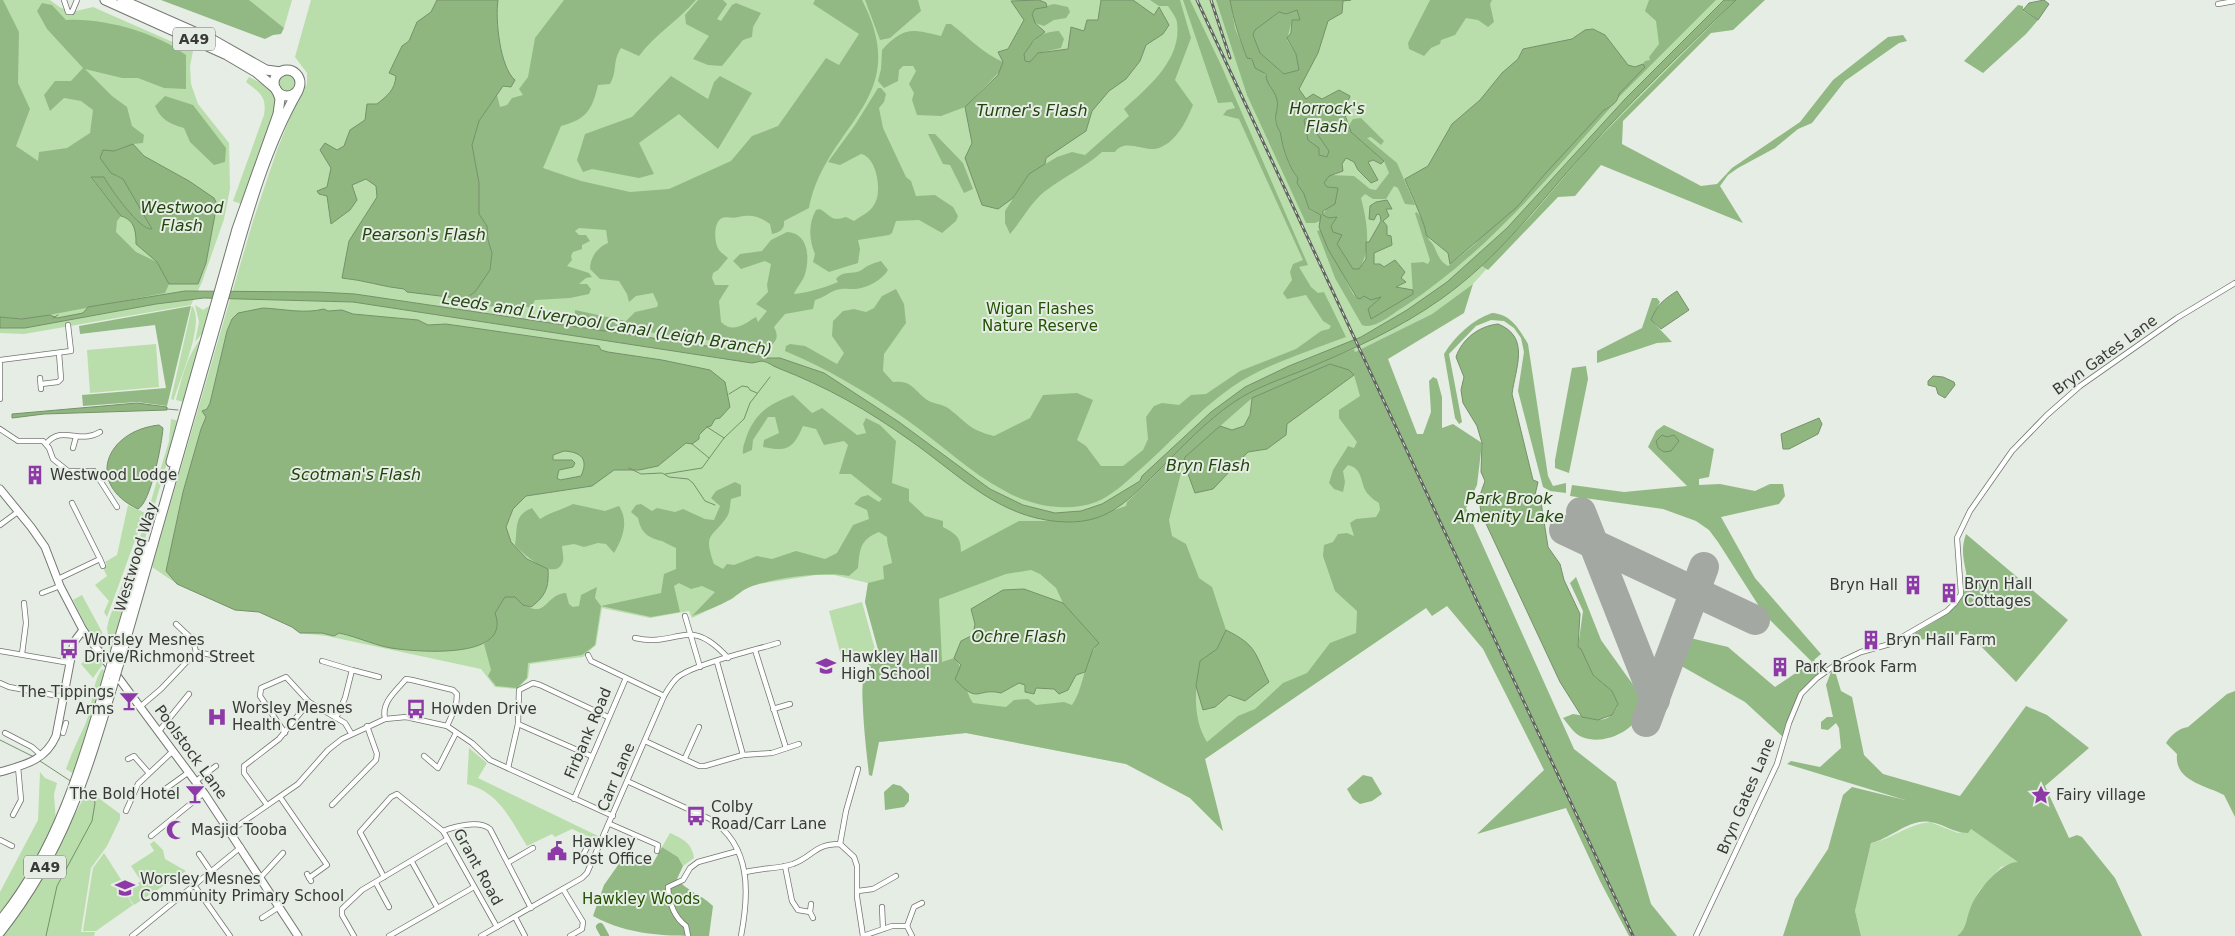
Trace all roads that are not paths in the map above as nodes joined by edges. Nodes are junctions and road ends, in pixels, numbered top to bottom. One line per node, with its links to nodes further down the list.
1 (64, 0): 2 (street)
2 (77, 0)
3 (105, 0): 8 (highway, A49)
4 (122, 0): 7 (highway, A49)
5 (2235, 0): 6 (street)
6 (2218, 4)
7 (280, 72): 8 (highway, A49); 9 (highway, A49)
8 (276, 90): 9 (highway); 10 (highway, Westwood Way / A49)
9 (298, 91): 10 (highway, Westwood Way / A49)
10 (226, 279): 97 (highway, Westwood Way / A49, bridge)
11 (2235, 283): 165 (street, Bryn Gates Lane)
12 (68, 325): 13 (street)
13 (58, 353): 14 (street); 15 (street)
14 (0, 359): 16 (street)
15 (40, 378)
16 (0, 399)
17 (0, 429): 20 (street)
18 (100, 432): 19 (street)
19 (76, 437): 20 (street); 21 (street)
20 (46, 444): 24 (street)
21 (73, 448)
22 (0, 490): 25 (main road, Poolstock Lane)
23 (72, 503): 27 (street)
24 (117, 507)
25 (19, 511): 26 (street); 29 (main road, Poolstock Lane)
26 (0, 526)
27 (100, 558): 28 (street); 29 (street)
28 (103, 566)
29 (59, 582): 30 (street); 34 (main road, Poolstock Lane)
30 (42, 592)
31 (24, 603): 41 (street)
32 (685, 616): 35 (street)
33 (184, 622): 40 (street)
34 (84, 630): 47 (main road); 58 (main road, Poolstock Lane)
35 (689, 634): 36 (street); 44 (street); 48 (street)
36 (635, 638)
37 (778, 643): 38 (street, Carr Lane)
38 (755, 650): 44 (street, Carr Lane); 59 (street)
39 (0, 651): 41 (street)
40 (196, 652): 43 (street); 58 (street)
41 (22, 654): 47 (street)
42 (588, 655): 51 (street)
43 (223, 657)
44 (728, 658): 46 (street, Carr Lane)
45 (322, 661): 49 (street)
46 (717, 662): 48 (street, Carr Lane); 78 (street)
47 (70, 663): 55 (main road)
48 (700, 668): 54 (street, Carr Lane)
49 (352, 670): 50 (street); 61 (street)
50 (379, 677)
51 (626, 678): 54 (street); 60 (street, Firbank Road)
52 (0, 683): 55 (street)
53 (189, 694): 68 (street)
54 (664, 696): 74 (street, Carr Lane)
55 (64, 697): 64 (main road)
56 (308, 702): 61 (street); 71 (street); 71 (street)
57 (790, 704): 59 (street)
58 (141, 706): 68 (main road, Poolstock Lane)
59 (773, 709): 76 (street)
60 (608, 717): 63 (street); 80 (street, Firbank Road)
61 (336, 718): 72 (street)
62 (385, 719): 65 (street); 66 (street); 66 (street)
63 (518, 724): 80 (street); 87 (street)
64 (63, 725): 70 (street); 81 (main road)
65 (367, 726): 72 (street); 101 (street)
66 (447, 726): 73 (street)
67 (696, 728): 82 (street)
68 (159, 731): 77 (main road, Poolstock Lane)
69 (5, 733): 81 (street)
70 (63, 733)
71 (285, 733): 100 (street)
72 (352, 733): 98 (street)
73 (456, 733): 86 (street); 87 (street)
74 (645, 741): 82 (street); 94 (street, Carr Lane)
75 (799, 744): 76 (street)
76 (786, 748): 78 (street)
77 (173, 751): 90 (street); 91 (main road, Poolstock Lane)
78 (742, 755): 82 (street)
79 (424, 756): 86 (street)
80 (591, 756): 99 (street, Firbank Road)
81 (39, 758): 85 (main road)
82 (685, 758)
83 (128, 759): 90 (street)
84 (216, 766): 93 (street)
85 (18, 767): 89 (main road); 103 (street)
86 (438, 768): 92 (street)
87 (508, 768): 99 (street)
88 (858, 769): 111 (street)
89 (0, 772)
90 (148, 772): 102 (street)
91 (189, 772): 93 (main road, Poolstock Lane); 95 (street)
92 (442, 772)
93 (196, 781): 96 (main road, Poolstock Lane)
94 (629, 782): 104 (street, Carr Lane); 117 (street)
95 (164, 790)
96 (204, 793): 107 (main road, Poolstock Lane); 108 (street)
97 (75, 795): 148 (highway, Westwood Way / A49); 152 (highway, Westwood Way / A49)
98 (280, 797): 100 (street); 128 (street)
99 (574, 798): 104 (street)
100 (267, 805): 107 (street)
101 (332, 805)
102 (126, 811)
103 (13, 814)
104 (613, 816): 105 (street, Carr Lane)
105 (610, 824): 114 (street, Carr Lane); 116 (street)
106 (443, 830): 110 (street, Grant Road); 122 (street); 129 (street, Grant Road)
107 (230, 831): 113 (main road, Poolstock Lane)
108 (150, 836)
109 (0, 840): 112 (street)
110 (446, 840): 121 (street); 134 (street, Grant Road)
111 (840, 844): 123 (street); 136 (street)
112 (12, 846)
113 (241, 847): 124 (street); 127 (main road, Poolstock Lane)
114 (599, 847): 120 (street); 135 (street, Carr Lane)
115 (533, 848): 122 (street)
116 (657, 850)
117 (738, 851): 125 (street); 161 (street)
118 (283, 853): 127 (street)
119 (199, 854): 124 (street)
120 (583, 855)
121 (412, 862): 129 (street); 141 (street)
122 (509, 862): 143 (street)
123 (785, 866): 125 (street); 144 (street)
124 (210, 870): 132 (street)
125 (746, 872): 162 (street)
126 (896, 876): 130 (street)
127 (262, 877): 139 (main road, Poolstock Lane)
128 (309, 877)
129 (384, 877): 131 (street)
130 (890, 879): 133 (street); 136 (street)
131 (376, 883): 140 (street); 156 (street)
132 (194, 885): 153 (street); 154 (street)
133 (893, 885)
134 (474, 887): 141 (street); 150 (street, Grant Road)
135 (563, 889): 143 (street, Carr Lane); 160 (street)
136 (858, 891): 163 (street)
137 (922, 903): 149 (street)
138 (811, 904): 144 (street)
139 (280, 906): 146 (street); 155 (main road, Poolstock Lane)
140 (389, 907)
141 (436, 907): 157 (street)
142 (882, 907): 151 (street)
143 (531, 908): 145 (street, Carr Lane)
144 (810, 912): 147 (street)
145 (515, 917): 150 (street, Carr Lane); 159 (street)
146 (262, 918)
147 (813, 918)
148 (0, 921)
149 (907, 926): 151 (street); 164 (street)
150 (497, 927): 158 (street, Carr Lane)
151 (883, 929): 163 (street)
152 (0, 932)
153 (132, 936)
154 (230, 936)
155 (298, 936)
156 (354, 936)
157 (389, 936)
158 (481, 936)
159 (525, 936)
160 (570, 936)
161 (688, 936)
162 (741, 936)
163 (863, 936)
164 (912, 936)
165 (1696, 936)

